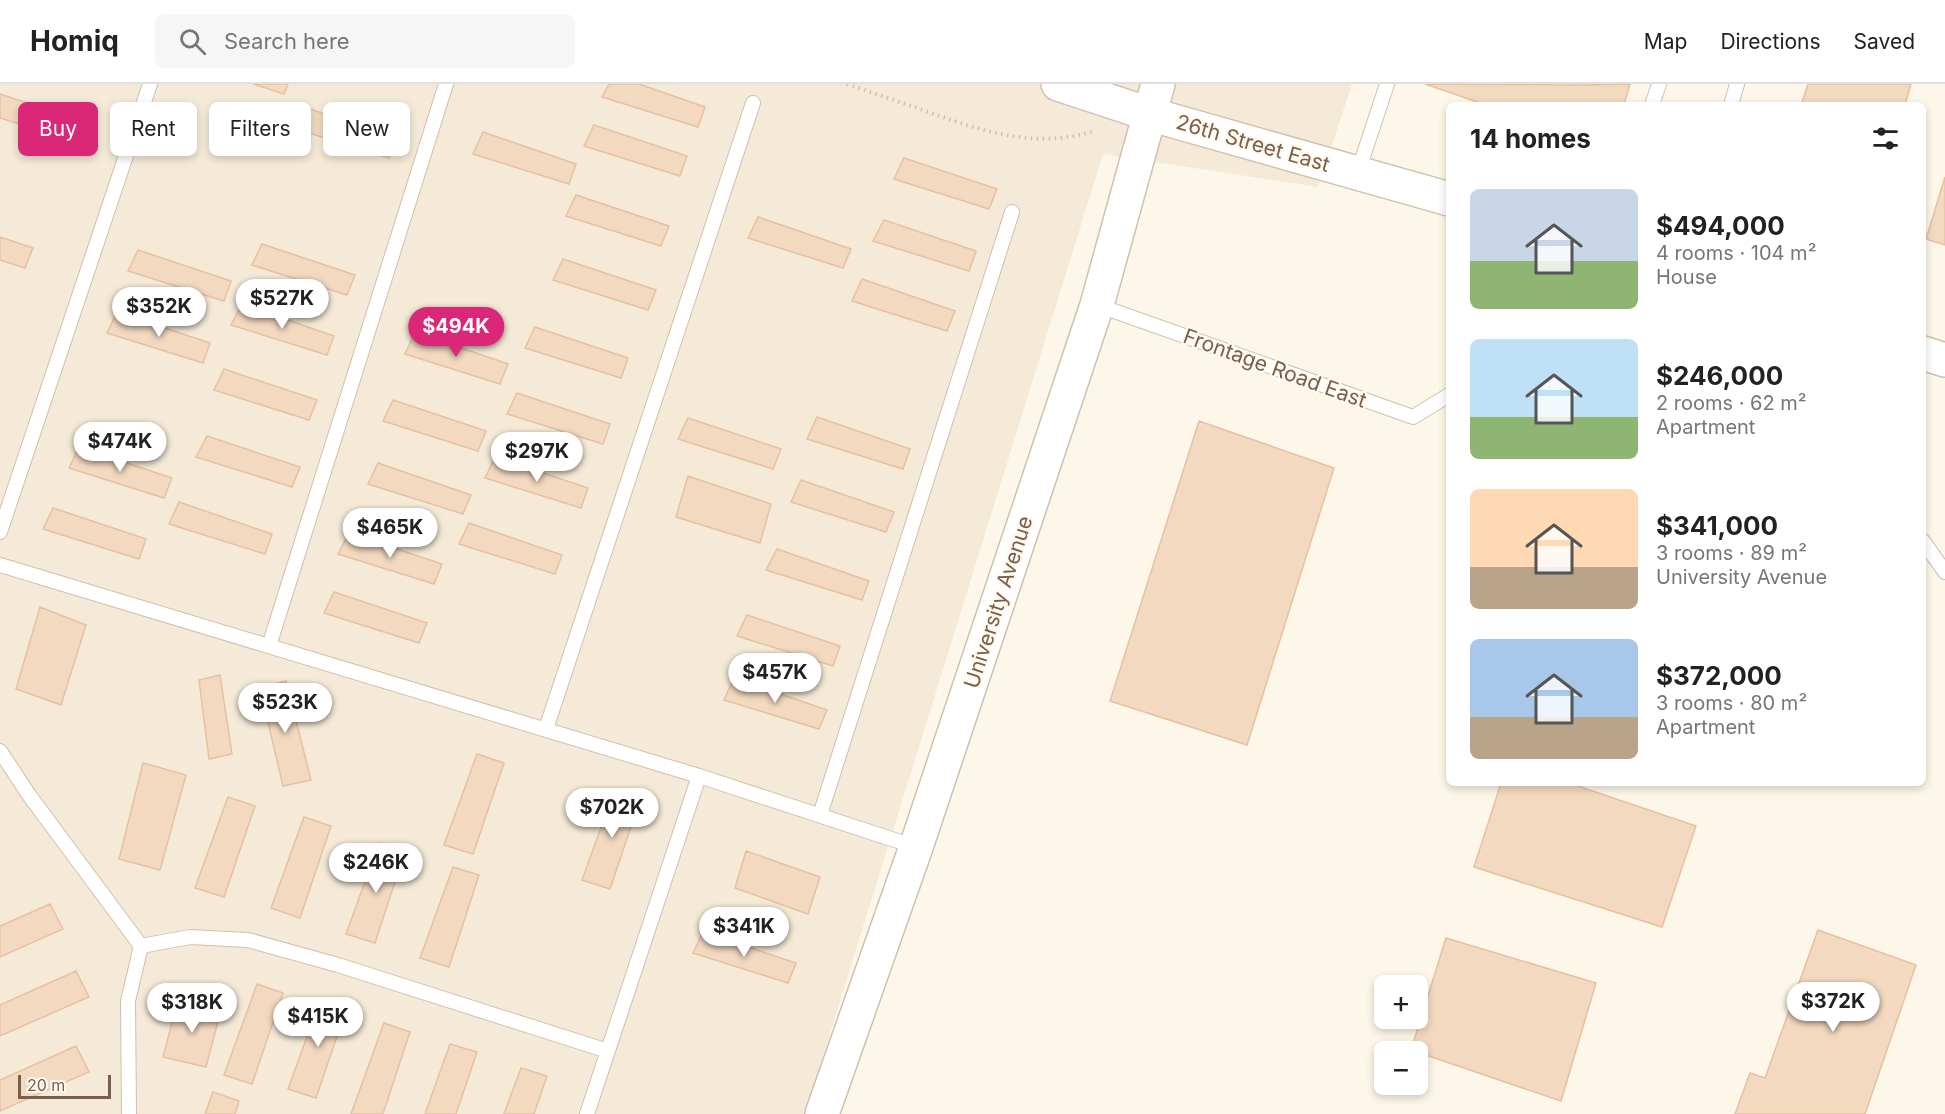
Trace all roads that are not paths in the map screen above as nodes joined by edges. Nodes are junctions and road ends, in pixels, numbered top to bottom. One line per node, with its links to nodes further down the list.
1 (150, 84): 18 (lane)
2 (446, 84): 22 (lane)
3 (1058, 84): 7 (street, 26th Street East)
4 (1388, 84): 11 (lane)
5 (1659, 84): 8 (lane)
6 (1737, 84): 9 (lane)
7 (1154, 99): 11 (street, 26th Street East); 14 (street, University Avenue)
8 (1653, 102)
9 (1732, 102)
10 (753, 103): 23 (lane)
11 (1358, 172): 12 (street, 26th Street East)
12 (1446, 198)
13 (1012, 212): 26 (lane)
14 (1097, 305): 17 (lane, Frontage Road East); 27 (street, University Avenue)
15 (1926, 354): 16 (street)
16 (1945, 360)
17 (1446, 397)
18 (0, 532)
19 (1926, 545): 21 (lane)
20 (0, 565): 22 (lane)
21 (1945, 572)
22 (269, 646): 23 (lane)
23 (546, 729): 25 (lane)
24 (0, 750): 28 (lane)
25 (699, 776): 26 (lane); 29 (lane)
26 (820, 815): 27 (lane)
27 (916, 847): 32 (street, University Avenue)
28 (141, 946): 29 (lane); 30 (lane)
29 (608, 1051): 31 (lane)
30 (129, 1114)
31 (587, 1114)
32 (822, 1114)

